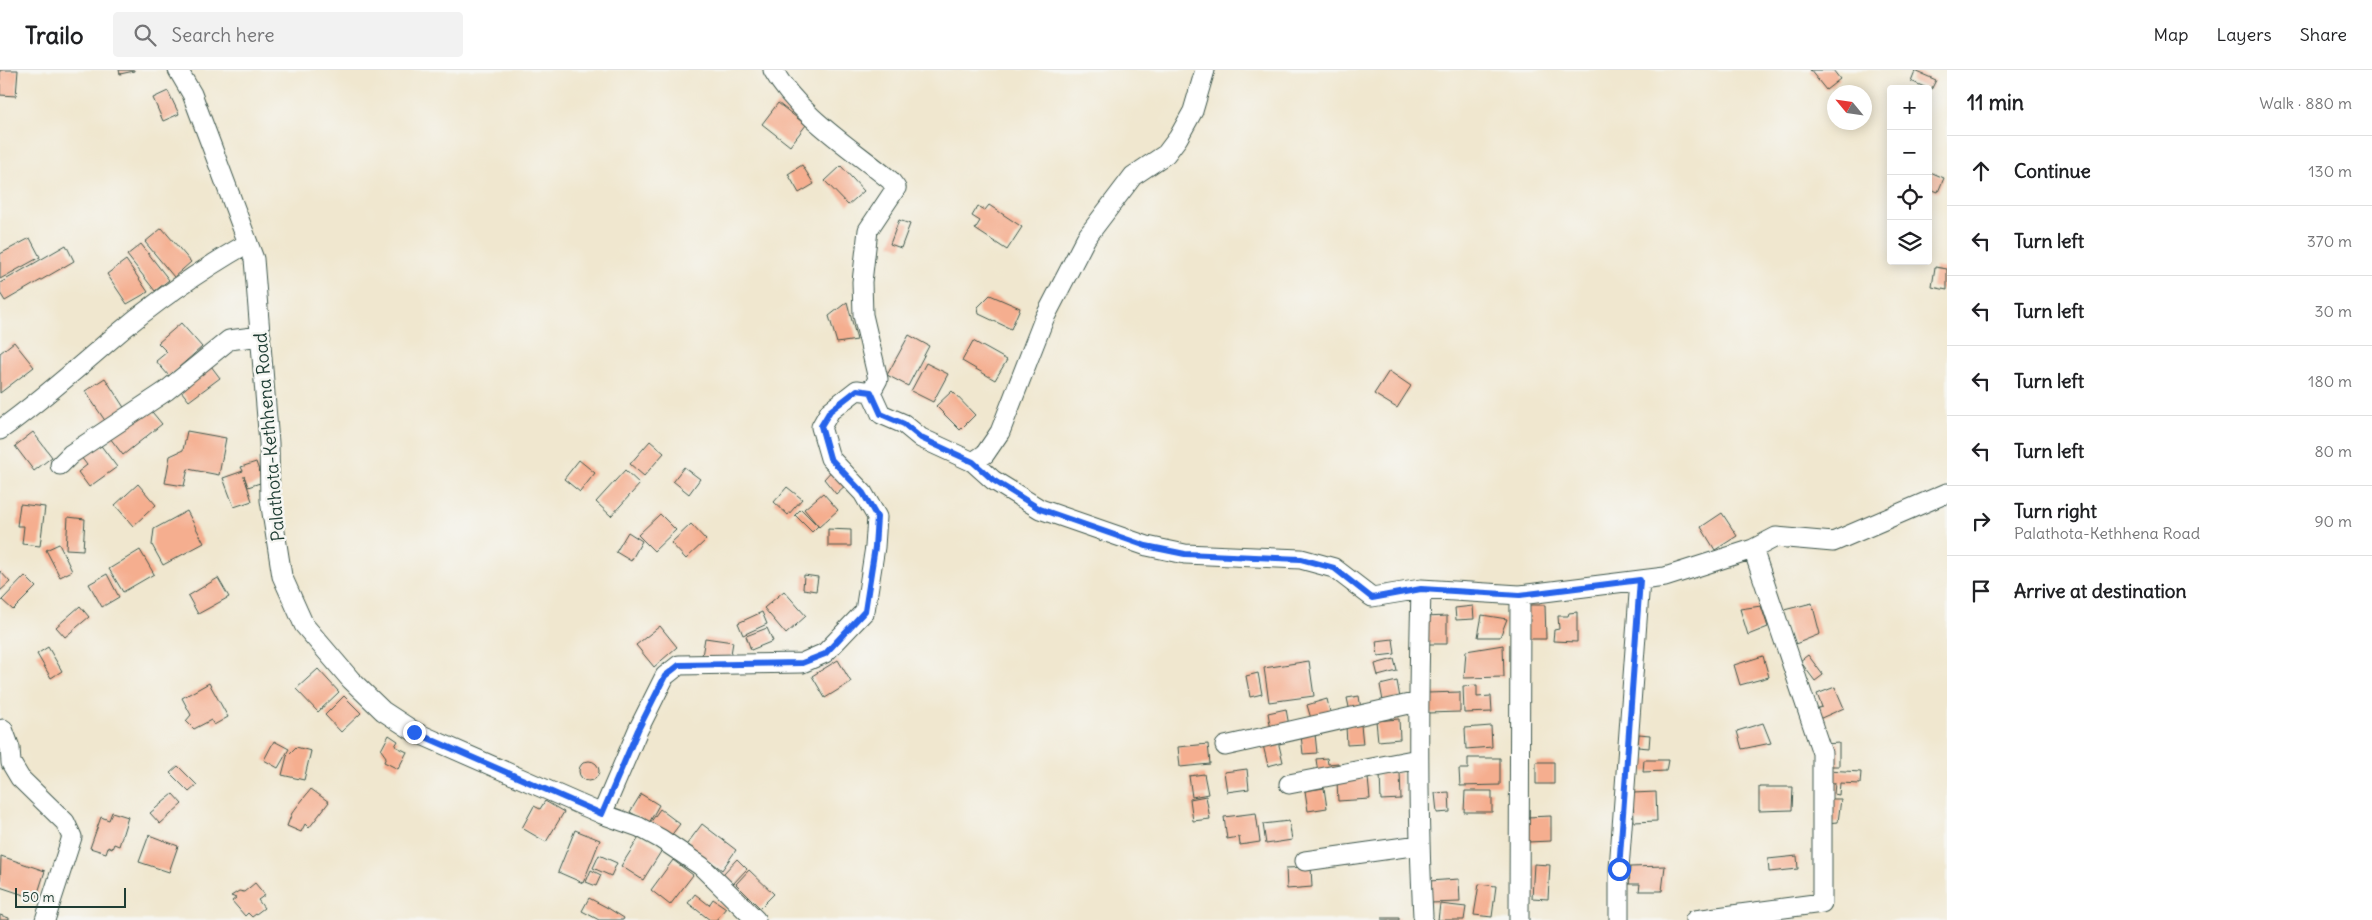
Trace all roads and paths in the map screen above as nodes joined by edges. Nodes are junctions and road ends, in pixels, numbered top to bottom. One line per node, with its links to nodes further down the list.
1 (178, 70): 4 (street, Palathota-Kethhena Road)
2 (773, 70): 6 (street)
3 (1205, 70): 8 (street)
4 (248, 243): 5 (street, Palathota-Kethhena Road); 7 (street)
5 (261, 336): 9 (street); 20 (street, Palathota-Kethhena Road)
6 (871, 392): 8 (street); 20 (street)
7 (0, 430)
8 (973, 462): 13 (street)
9 (60, 465)
10 (1947, 493): 11 (street)
11 (1753, 549): 12 (street); 28 (street)
12 (1640, 580): 14 (street); 27 (street)
13 (1421, 589): 14 (street); 15 (street)
14 (1520, 595): 26 (street)
15 (1418, 702): 17 (street); 18 (street)
16 (4, 729): 24 (street)
17 (1225, 746)
18 (1418, 759): 19 (street); 21 (street)
19 (1289, 784)
20 (602, 814): 25 (street, Palathota-Kethhena Road)
21 (1419, 845): 22 (street); 23 (street)
22 (1305, 861)
23 (1422, 916)
24 (45, 920)
25 (756, 920)
26 (1519, 920)
27 (1619, 920)
28 (1695, 920)

